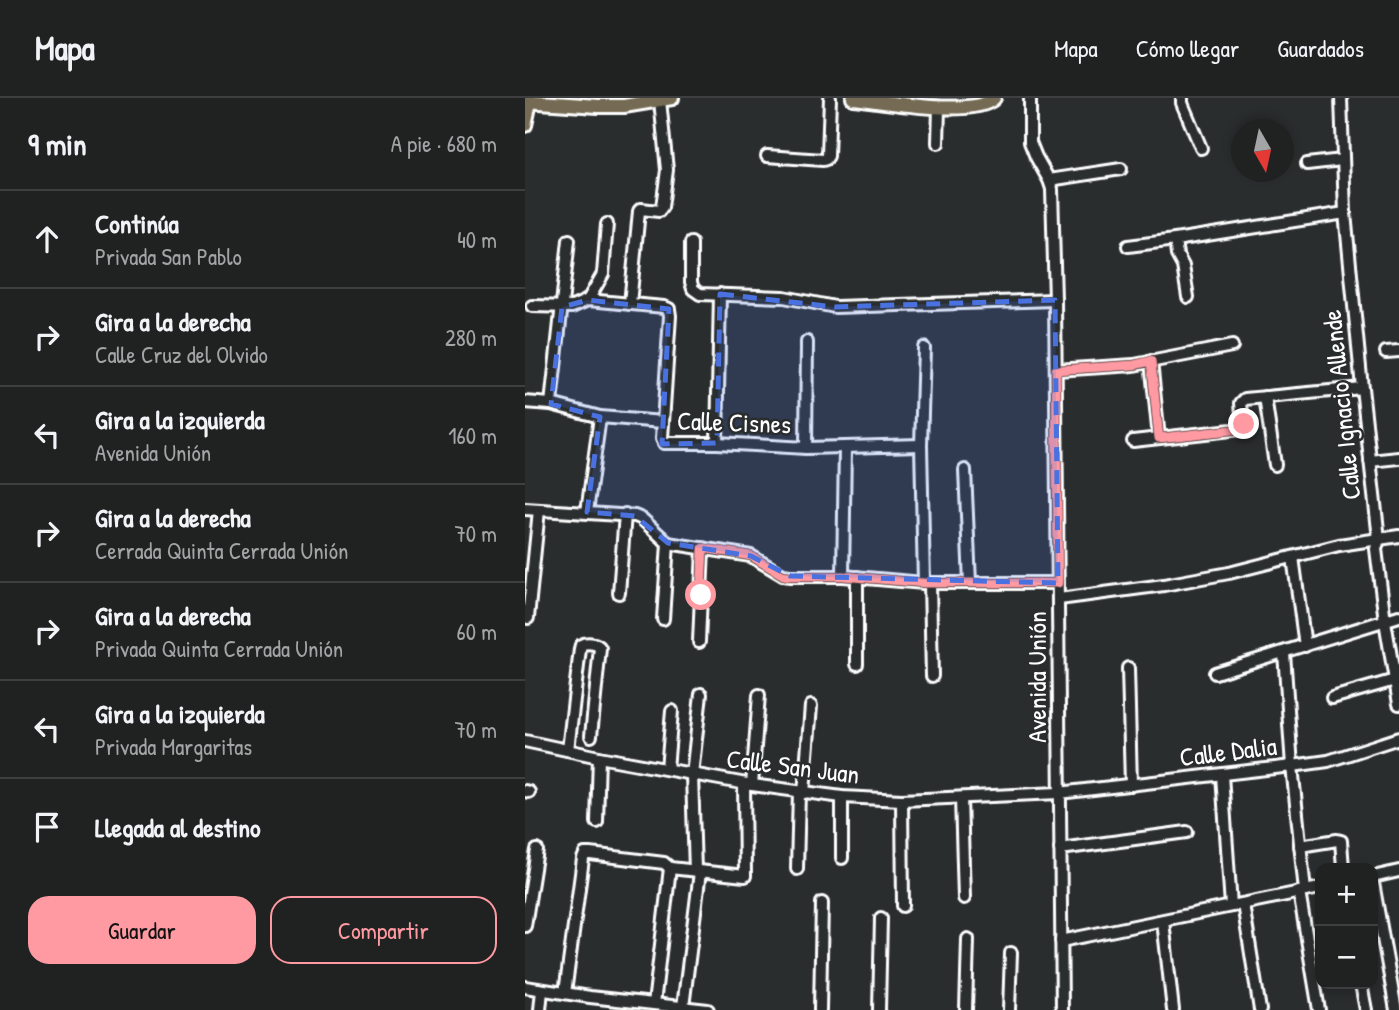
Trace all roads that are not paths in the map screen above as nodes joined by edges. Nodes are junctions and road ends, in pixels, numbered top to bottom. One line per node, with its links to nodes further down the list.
1 (830, 98): 13 (street)
2 (853, 98): 9 (main road)
3 (994, 98): 9 (main road)
4 (1030, 98): 17 (street, Avenida Unión)
5 (1182, 98): 12 (street)
6 (1341, 98): 14 (street, Calle Ignacio Allende)
7 (657, 100): 8 (main road); 28 (street)
8 (528, 101): 10 (main road)
9 (939, 108): 11 (street)
10 (525, 125)
11 (938, 143)
12 (1202, 148)
13 (767, 156)
14 (1342, 160): 15 (street); 18 (street, Calle Ignacio Allende)
15 (1307, 164)
16 (1121, 169): 17 (street)
17 (1049, 180): 27 (street, Avenida Unión)
18 (1345, 214): 21 (street); 38 (street, Calle Ignacio Allende)
19 (607, 224): 26 (street)
20 (569, 240): 30 (street)
21 (1175, 240): 23 (street); 25 (street)
22 (691, 243): 24 (street)
23 (1128, 246)
24 (720, 294): 27 (street); 46 (street)
25 (1188, 297)
26 (589, 300): 28 (street); 30 (street)
27 (1055, 300): 37 (street, Avenida Unión)
28 (630, 304): 43 (street)
29 (532, 306): 30 (street)
30 (562, 307): 41 (street)
31 (807, 342): 49 (street)
32 (1232, 346): 36 (street)
33 (924, 348): 47 (street)
34 (1399, 351): 35 (street)
35 (1386, 352)
36 (1151, 361): 37 (street); 44 (street)
37 (1056, 370): 67 (street, Avenida Unión)
38 (1361, 388): 39 (street); 51 (street, Calle Ignacio Allende)
39 (1265, 397): 44 (street); 52 (street)
40 (525, 402): 41 (street, Calle Cisnes)
41 (551, 404): 42 (street, Calle Cisnes)
42 (600, 417): 43 (street, Calle Cisnes); 56 (street)
43 (663, 422): 46 (street, Calle Cisnes)
44 (1159, 438): 45 (street)
45 (1133, 441)
46 (717, 443): 49 (street, Calle Cisnes)
47 (921, 444): 48 (street, Calle Cisnes); 65 (street)
48 (845, 447): 49 (street, Calle Cisnes); 63 (street)
49 (806, 448)
50 (1399, 458): 51 (street)
51 (1370, 461): 59 (street, Calle Ignacio Allende)
52 (1275, 465)
53 (965, 470): 66 (street)
54 (525, 509): 55 (street)
55 (539, 510): 56 (street); 71 (street)
56 (587, 512): 57 (street)
57 (625, 514): 60 (street); 68 (street)
58 (1399, 536): 59 (street)
59 (1379, 539): 62 (street); 73 (street, Calle Ignacio Allende)
60 (668, 543): 61 (street); 72 (street)
61 (703, 548): 63 (street); 74 (street)
62 (1293, 557): 69 (street); 75 (street)
63 (843, 576): 64 (street)
64 (857, 577): 65 (street); 77 (street)
65 (927, 583): 66 (street); 80 (street)
66 (970, 583): 67 (street)
67 (1058, 583): 69 (street, Avenida Unión)
68 (619, 593)
69 (1059, 599): 100 (street, Avenida Unión)
70 (1399, 617): 73 (street)
71 (528, 618)
72 (663, 619)
73 (1385, 621): 75 (street); 81 (street, Calle Ignacio Allende)
74 (699, 642)
75 (1305, 646): 76 (street)
76 (1284, 653): 79 (street); 93 (street)
77 (857, 664)
78 (1128, 668): 98 (street)
79 (1215, 673)
80 (932, 676)
81 (1395, 680): 84 (street); 85 (street, Calle Ignacio Allende)
82 (701, 694): 95 (street)
83 (759, 695): 97 (street)
84 (1332, 698)
85 (1399, 704)
86 (811, 706): 99 (street)
87 (672, 711): 94 (street)
88 (591, 736): 91 (street)
89 (1399, 738): 93 (street, Calle Dalia)
90 (525, 741): 91 (street, Calle San Juan)
91 (568, 750): 92 (street, Calle San Juan)
92 (599, 757): 94 (street, Calle San Juan); 104 (street)
93 (1292, 766): 96 (street, Calle Dalia); 106 (street)
94 (667, 769): 95 (street, Calle San Juan)
95 (692, 775): 97 (street, Calle San Juan); 114 (street)
96 (1222, 775): 98 (street, Calle Dalia); 122 (street)
97 (748, 784): 99 (street, Calle San Juan); 114 (street)
98 (1131, 785): 100 (street, Calle Dalia)
99 (801, 792): 101 (street, Calle San Juan); 112 (street)
100 (1059, 793): 102 (street, Calle San Juan); 107 (street, Avenida Unión)
101 (842, 797): 103 (street, Calle San Juan); 109 (street)
102 (961, 798): 103 (street, Calle San Juan); 118 (street)
103 (902, 800): 121 (street)
104 (597, 821)
105 (1187, 832): 107 (street)
106 (1300, 846): 110 (street); 117 (street)
107 (1060, 849): 128 (street, Avenida Unión)
108 (537, 850): 126 (street)
109 (842, 858)
110 (1343, 863)
111 (670, 868): 114 (street); 133 (street); 135 (street)
112 (797, 869)
113 (1399, 871): 115 (street)
114 (697, 872): 137 (street)
115 (1378, 876)
116 (1315, 889): 117 (street)
117 (1302, 892): 120 (street); 148 (street)
118 (964, 898)
119 (822, 903): 141 (street)
120 (1243, 904): 122 (street); 147 (street)
121 (904, 906)
122 (1231, 906): 125 (street)
123 (1378, 911): 150 (street)
124 (881, 918): 142 (street)
125 (1163, 921): 128 (street); 146 (street)
126 (525, 926)
127 (968, 939): 143 (street)
128 (1061, 941): 145 (street, Avenida Unión)
129 (1011, 953): 144 (street)
130 (525, 987): 132 (street)
131 (1362, 989): 149 (street)
132 (543, 990): 133 (street); 138 (street)
133 (565, 993): 134 (street)
134 (590, 997): 136 (street); 139 (street)
135 (654, 1004): 136 (street); 137 (street)
136 (634, 1006)
137 (677, 1008): 140 (street)
138 (540, 1010)
139 (589, 1010)
140 (708, 1010)
141 (820, 1010)
142 (879, 1010)
143 (966, 1010)
144 (1009, 1010)
145 (1062, 1010)
146 (1173, 1010)
147 (1260, 1010)
148 (1319, 1010)
149 (1366, 1010)
150 (1396, 1010)

